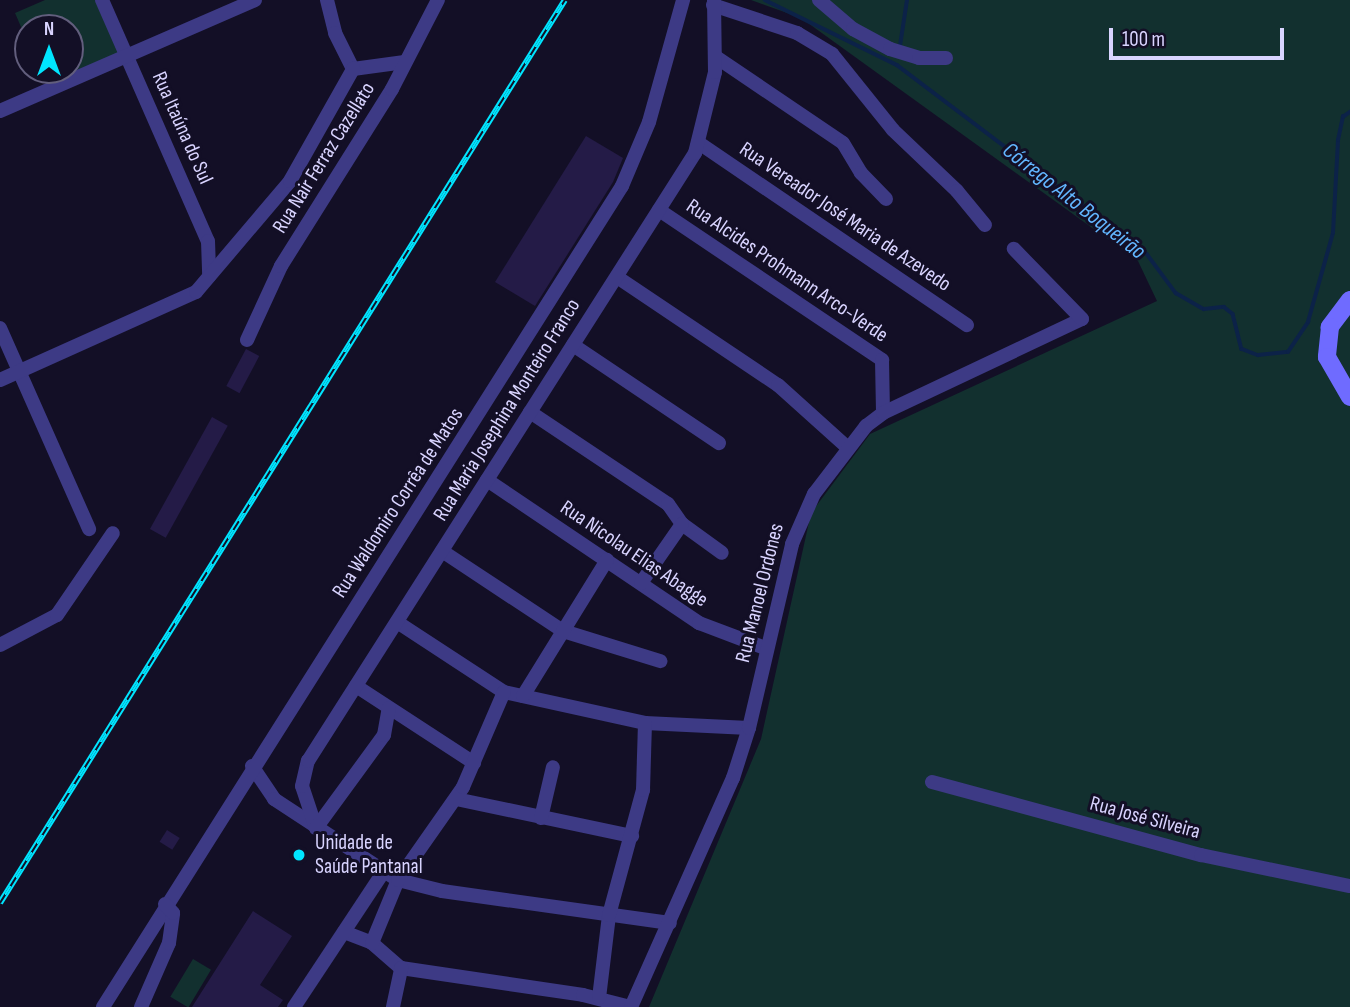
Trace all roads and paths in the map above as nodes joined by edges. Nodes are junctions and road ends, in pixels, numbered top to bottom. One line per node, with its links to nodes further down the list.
1 (102, 0): 8 (street, Rua Itaúna do Sul)
2 (255, 0): 8 (street)
3 (327, 0): 12 (street)
4 (438, 0): 11 (street, Rua Nair Ferraz Cazellato)
5 (683, 0): 53 (street, Rua Waldomiro Corrêa de Matos)
6 (819, 0): 10 (street)
7 (714, 2): 9 (street, Rua Maria Josephina Monteiro Franco); 17 (street)
8 (127, 56): 13 (street); 19 (street, Rua Itaúna do Sul)
9 (716, 57): 14 (street, Rua Maria Josephina Monteiro Franco); 15 (street)
10 (946, 58)
11 (405, 62): 12 (street); 24 (street, Rua Nair Ferraz Cazellato)
12 (353, 69): 19 (street)
13 (0, 111)
14 (699, 142): 16 (street, Rua Maria Josephina Monteiro Franco); 22 (street, Rua Vereador José Maria de Azevedo)
15 (886, 200)
16 (659, 210): 20 (street, Rua Maria Josephina Monteiro Franco); 30 (street, Rua Alcides Prohmann Arco-Verde)
17 (985, 225)
18 (1014, 248): 30 (street, Rua Manoel Ordones)
19 (209, 276): 26 (street)
20 (617, 277): 25 (street, Rua Maria Josephina Monteiro Franco); 32 (street)
21 (1350, 300): 28 (street)
22 (967, 325)
23 (0, 328): 26 (street)
24 (247, 341)
25 (573, 345): 29 (street, Rua Maria Josephina Monteiro Franco); 31 (street)
26 (19, 371): 27 (street); 35 (street)
27 (0, 380)
28 (1350, 397)
29 (530, 412): 33 (street, Rua Maria Josephina Monteiro Franco); 34 (street)
30 (883, 413): 32 (street, Rua Manoel Ordones)
31 (719, 443)
32 (848, 448): 44 (street, Rua Manoel Ordones)
33 (487, 480): 37 (street, Rua Maria Josephina Monteiro Franco); 39 (street, Rua Nicolau Elias Abagge)
34 (682, 524): 38 (street); 40 (street)
35 (89, 529)
36 (113, 533): 43 (street)
37 (442, 551): 41 (street, Rua Maria Josephina Monteiro Franco); 42 (street)
38 (722, 553)
39 (607, 560): 40 (street, Rua Nicolau Elias Abagge); 42 (street)
40 (641, 583): 44 (street, Rua Nicolau Elias Abagge)
41 (397, 622): 46 (street, Rua Maria Josephina Monteiro Franco); 47 (street)
42 (563, 631): 45 (street); 48 (street)
43 (0, 645)
44 (765, 648): 51 (street, Rua Manoel Ordones)
45 (660, 661)
46 (356, 686): 49 (street); 58 (street, Rua Maria Josephina Monteiro Franco)
47 (504, 692): 48 (street); 52 (street)
48 (523, 696): 50 (street)
49 (389, 708): 52 (street); 58 (street)
50 (645, 723): 51 (street); 59 (street)
51 (749, 728): 65 (street, Rua Manoel Ordones)
52 (474, 763): 56 (street)
53 (252, 766): 58 (street); 63 (street, Rua Waldomiro Corrêa de Matos)
54 (553, 766): 57 (street)
55 (932, 782): 62 (street, Rua José Silveira)
56 (456, 799): 57 (street); 61 (street)
57 (541, 818): 59 (street)
58 (316, 828): 60 (street)
59 (632, 836): 64 (street)
60 (384, 872): 61 (street); 66 (street)
61 (398, 880): 64 (street); 67 (street)
62 (1350, 886)
63 (166, 904): 70 (street, Rua Waldomiro Corrêa de Matos); 71 (street)
64 (609, 915): 65 (street); 69 (street)
65 (670, 923): 74 (street, Rua Manoel Ordones)
66 (344, 932): 67 (street); 72 (street)
67 (372, 943): 68 (street)
68 (401, 968): 69 (street); 73 (street)
69 (599, 998): 74 (street)
70 (103, 1007)
71 (141, 1007)
72 (294, 1007)
73 (393, 1007)
74 (630, 1007)

